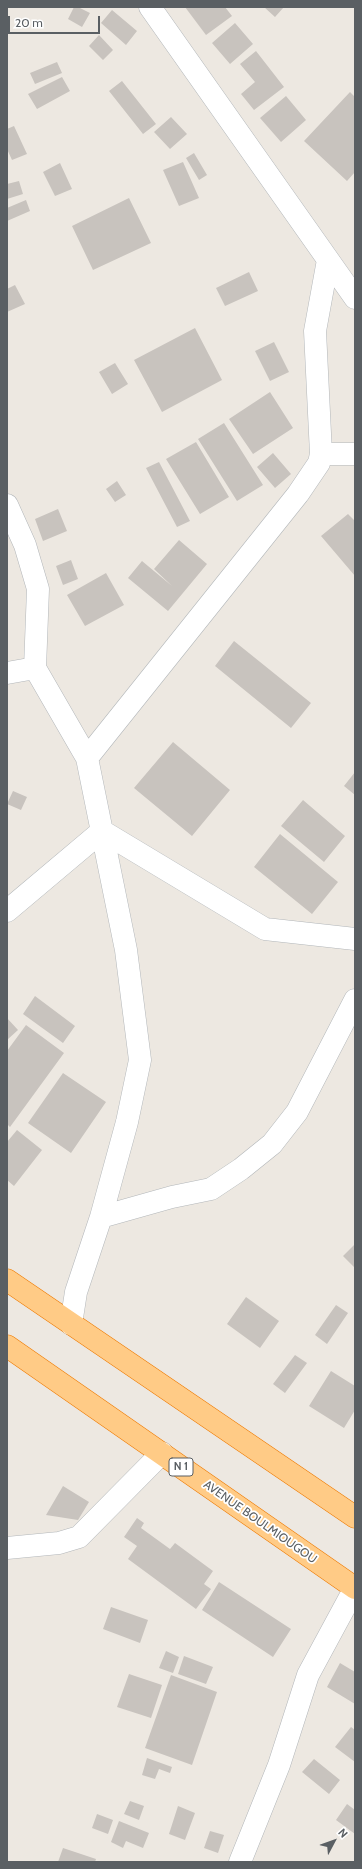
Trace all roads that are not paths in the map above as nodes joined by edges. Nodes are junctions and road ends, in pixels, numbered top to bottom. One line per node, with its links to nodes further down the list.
1 (150, 7): 2 (street)
2 (328, 260): 3 (street); 4 (street)
3 (355, 298)
4 (321, 454): 5 (street); 9 (street)
5 (355, 454)
6 (7, 506): 7 (street)
7 (35, 668): 8 (street); 9 (street)
8 (7, 673)
9 (87, 758): 10 (street)
10 (102, 831): 11 (street); 12 (street); 14 (street)
11 (7, 911)
12 (355, 939)
13 (355, 1000): 14 (street)
14 (101, 1217): 16 (street)
15 (7, 1280): 16 (highway)
16 (71, 1324): 19 (highway)
17 (7, 1346): 18 (highway, AVENUE BOULMIOUGOU / N 1)
18 (162, 1453): 20 (street); 21 (highway, AVENUE BOULMIOUGOU / N 1)
19 (355, 1517)
20 (7, 1548)
21 (355, 1588): 22 (street)
22 (240, 1862)

